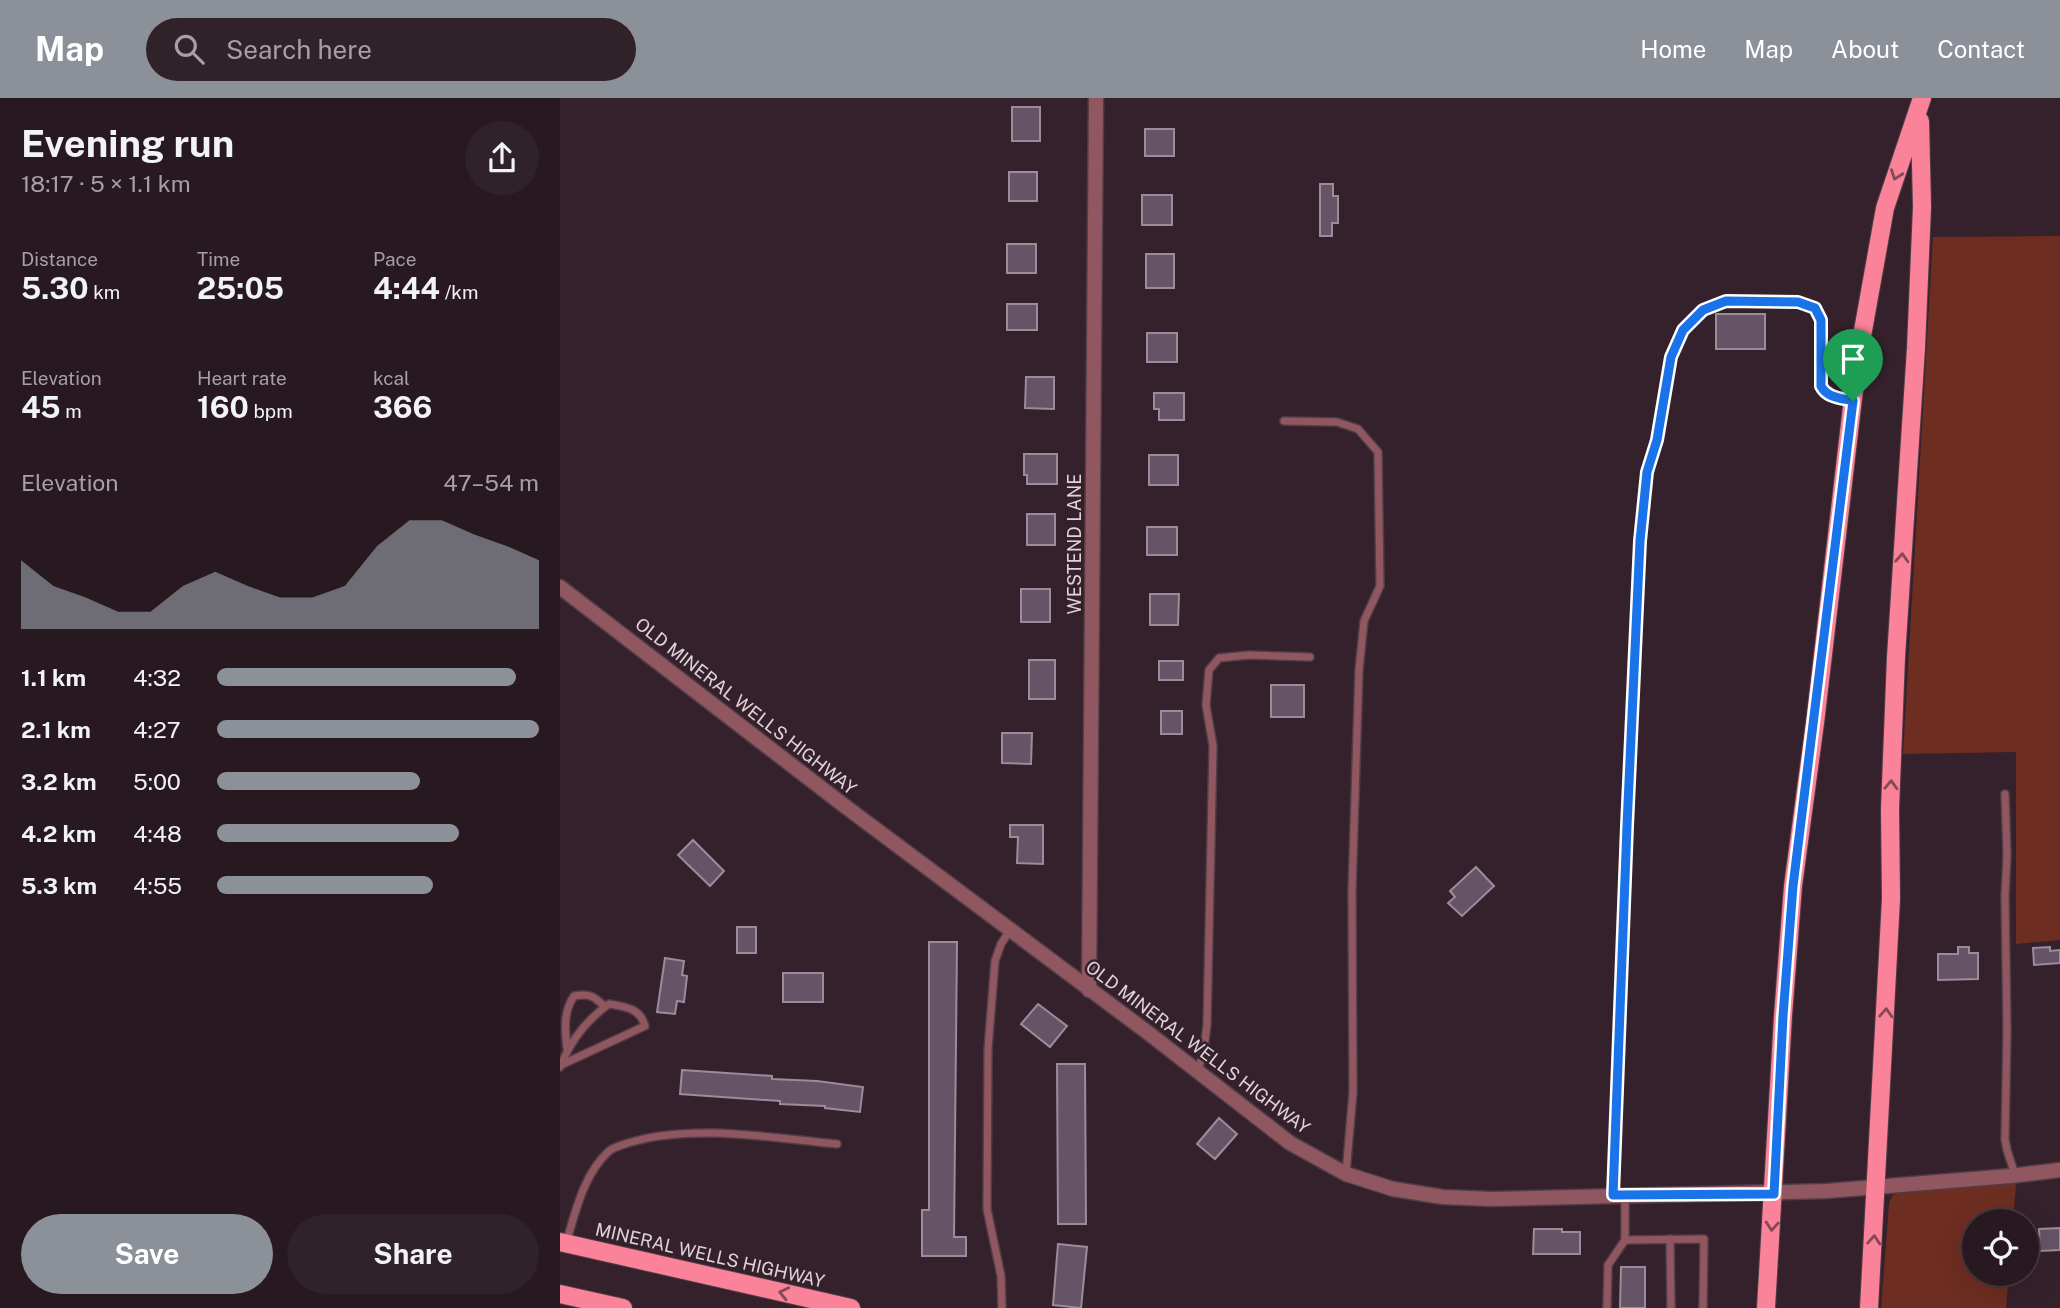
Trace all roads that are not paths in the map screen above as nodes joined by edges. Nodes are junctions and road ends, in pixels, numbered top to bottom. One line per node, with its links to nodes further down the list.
1 (1096, 98): 9 (street, WESTEND LANE)
2 (1921, 104): 3 (main road, one-way to 3); 18 (main road, one-way to 2)
3 (1853, 401): 19 (main road); 20 (lane)
4 (1284, 421): 16 (lane)
5 (560, 587): 8 (street, OLD MINERAL WELLS HIGHWAY)
6 (1310, 657): 13 (lane)
7 (2004, 794): 17 (lane)
8 (1010, 930): 9 (street, OLD MINERAL WELLS HIGHWAY); 36 (lane)
9 (1089, 990): 13 (street, OLD MINERAL WELLS HIGHWAY)
10 (605, 1007): 11 (lane); 11 (lane); 12 (lane)
11 (568, 1048): 12 (lane)
12 (560, 1066)
13 (1196, 1071): 16 (street, OLD MINERAL WELLS HIGHWAY)
14 (837, 1144): 23 (lane)
15 (2060, 1170): 17 (street, OLD MINERAL WELLS HIGHWAY)
16 (1346, 1174): 20 (street, OLD MINERAL WELLS HIGHWAY)
17 (2015, 1175): 18 (street, OLD MINERAL WELLS HIGHWAY)
18 (1877, 1188): 19 (street, OLD MINERAL WELLS HIGHWAY); 39 (main road, one-way to 18)
19 (1774, 1194): 20 (street, OLD MINERAL WELLS HIGHWAY); 38 (main road, one-way to 38)
20 (1619, 1195): 22 (lane)
21 (1670, 1239): 22 (lane); 24 (lane); 27 (lane)
22 (1625, 1240): 37 (lane)
23 (563, 1243): 35 (main road, MINERAL WELLS HIGHWAY, one-way to 23)
24 (1671, 1265): 25 (lane); 32 (lane)
25 (1680, 1265)
26 (1693, 1265): 27 (lane)
27 (1703, 1265): 29 (lane)
28 (1694, 1283): 29 (lane)
29 (1703, 1283): 33 (lane)
30 (560, 1294): 34 (main road)
31 (1692, 1304): 33 (lane)
32 (1674, 1305)
33 (1703, 1306)
34 (623, 1308)
35 (851, 1308)
36 (1002, 1308)
37 (1607, 1308)
38 (1766, 1308)
39 (1869, 1308)

